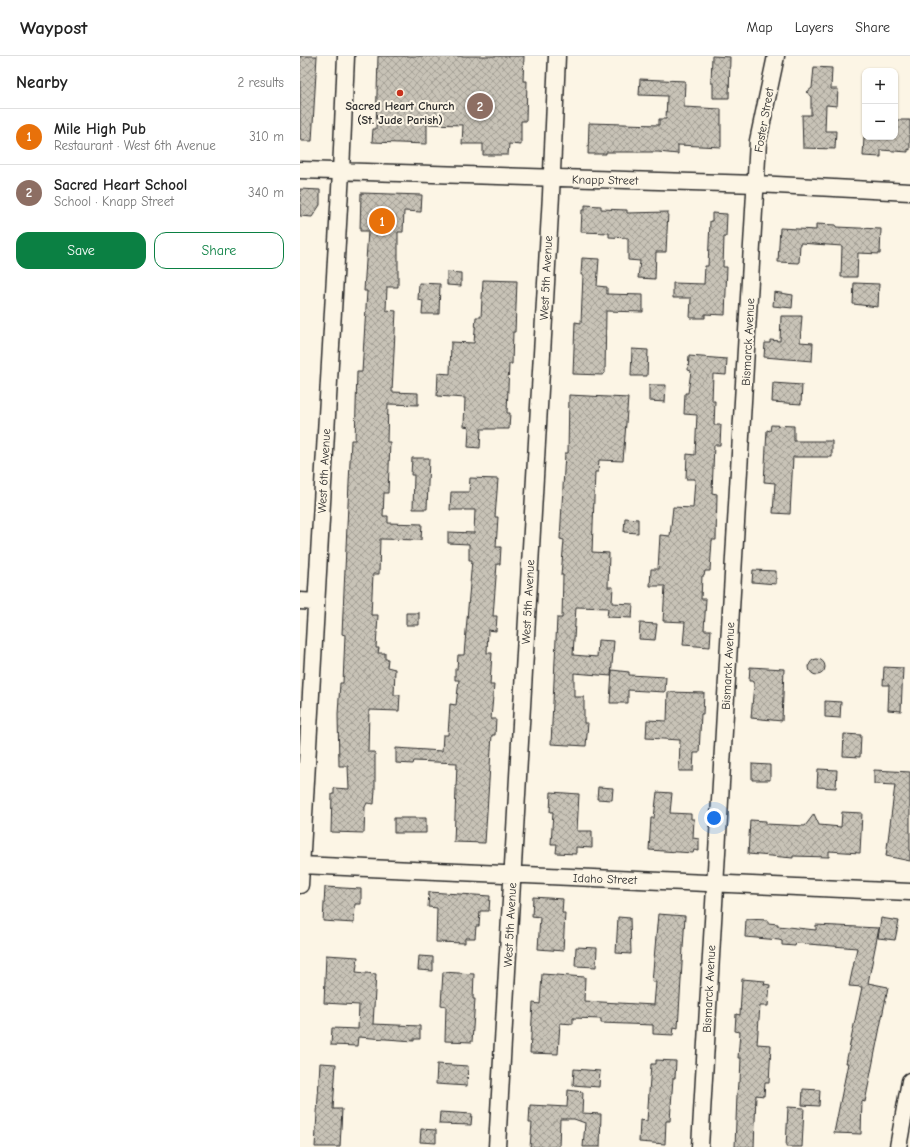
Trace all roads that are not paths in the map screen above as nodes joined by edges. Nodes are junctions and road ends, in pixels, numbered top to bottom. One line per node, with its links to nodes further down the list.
1 (346, 56): 5 (street, West 6th Avenue)
2 (557, 56): 6 (street, West 5th Avenue)
3 (776, 56): 7 (street, Foster Street)
4 (300, 170): 5 (street, Knapp Street)
5 (341, 172): 6 (street, Knapp Street); 10 (street, West 6th Avenue)
6 (552, 179): 7 (street, Knapp Street); 12 (street, West 5th Avenue)
7 (757, 184): 8 (street, Knapp Street); 13 (street, Bismarck Avenue)
8 (910, 192)
9 (300, 601): 10 (street)
10 (316, 602): 11 (street, West 6th Avenue)
11 (301, 865): 12 (street, Idaho Street); 14 (street, West 6th Avenue)
12 (513, 876): 13 (street, Idaho Street); 17 (street, West 5th Avenue)
13 (716, 884): 15 (street, Idaho Street); 18 (street, Bismarck Avenue)
14 (300, 885)
15 (910, 892)
16 (910, 1081): 19 (street)
17 (497, 1147)
18 (700, 1147)
19 (898, 1147)

